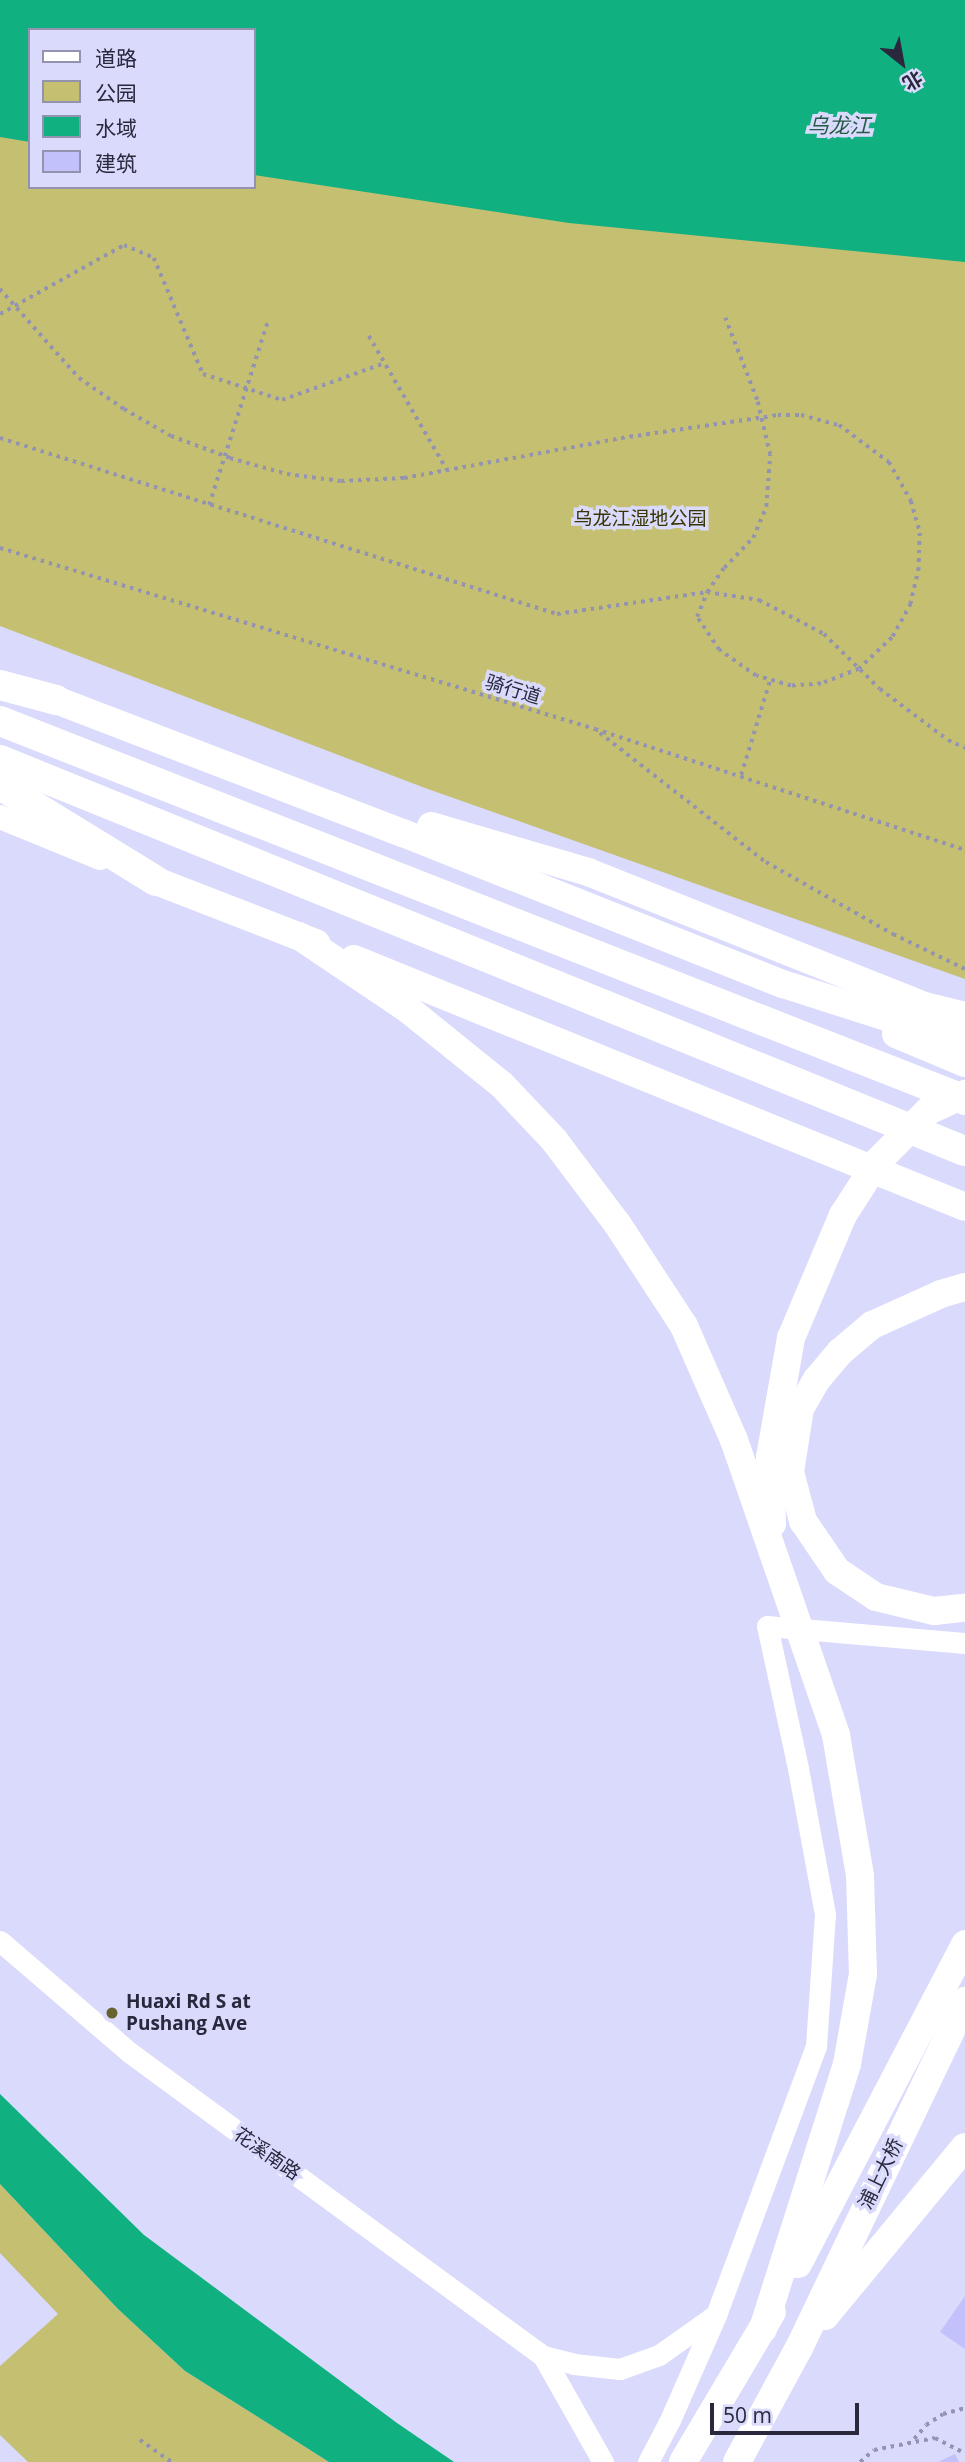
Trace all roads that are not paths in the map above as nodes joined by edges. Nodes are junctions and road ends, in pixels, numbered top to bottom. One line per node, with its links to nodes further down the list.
1 (0, 676): 3 (main road)
2 (0, 685): 3 (highway)
3 (56, 700): 5 (main road)
4 (0, 721): 16 (highway)
5 (200, 757): 11 (main road); 12 (main road)
6 (0, 760): 17 (highway)
7 (0, 785): 9 (highway)
8 (0, 817): 9 (main road)
9 (156, 881): 10 (main road)
10 (299, 936): 18 (main road); 20 (main road)
11 (783, 984): 13 (main road); 14 (main road)
12 (965, 1016)
13 (965, 1036)
14 (965, 1063)
15 (965, 1094): 20 (main road)
16 (965, 1100)
17 (965, 1151)
18 (965, 1207)
19 (965, 1287): 21 (main road)
20 (773, 1556): 28 (main road)
21 (965, 1608)
22 (965, 1643): 27 (street)
23 (0, 1941): 30 (street, 花溪南路)
24 (964, 1945): 28 (main road)
25 (965, 2001): 29 (main road, 浦上大桥)
26 (965, 2147): 29 (main road)
27 (716, 2315): 30 (street); 32 (street)
28 (763, 2329): 33 (main road)
29 (799, 2348): 34 (main road)
30 (543, 2356): 31 (street)
31 (603, 2462)
32 (648, 2462)
33 (683, 2462)
34 (737, 2462)

